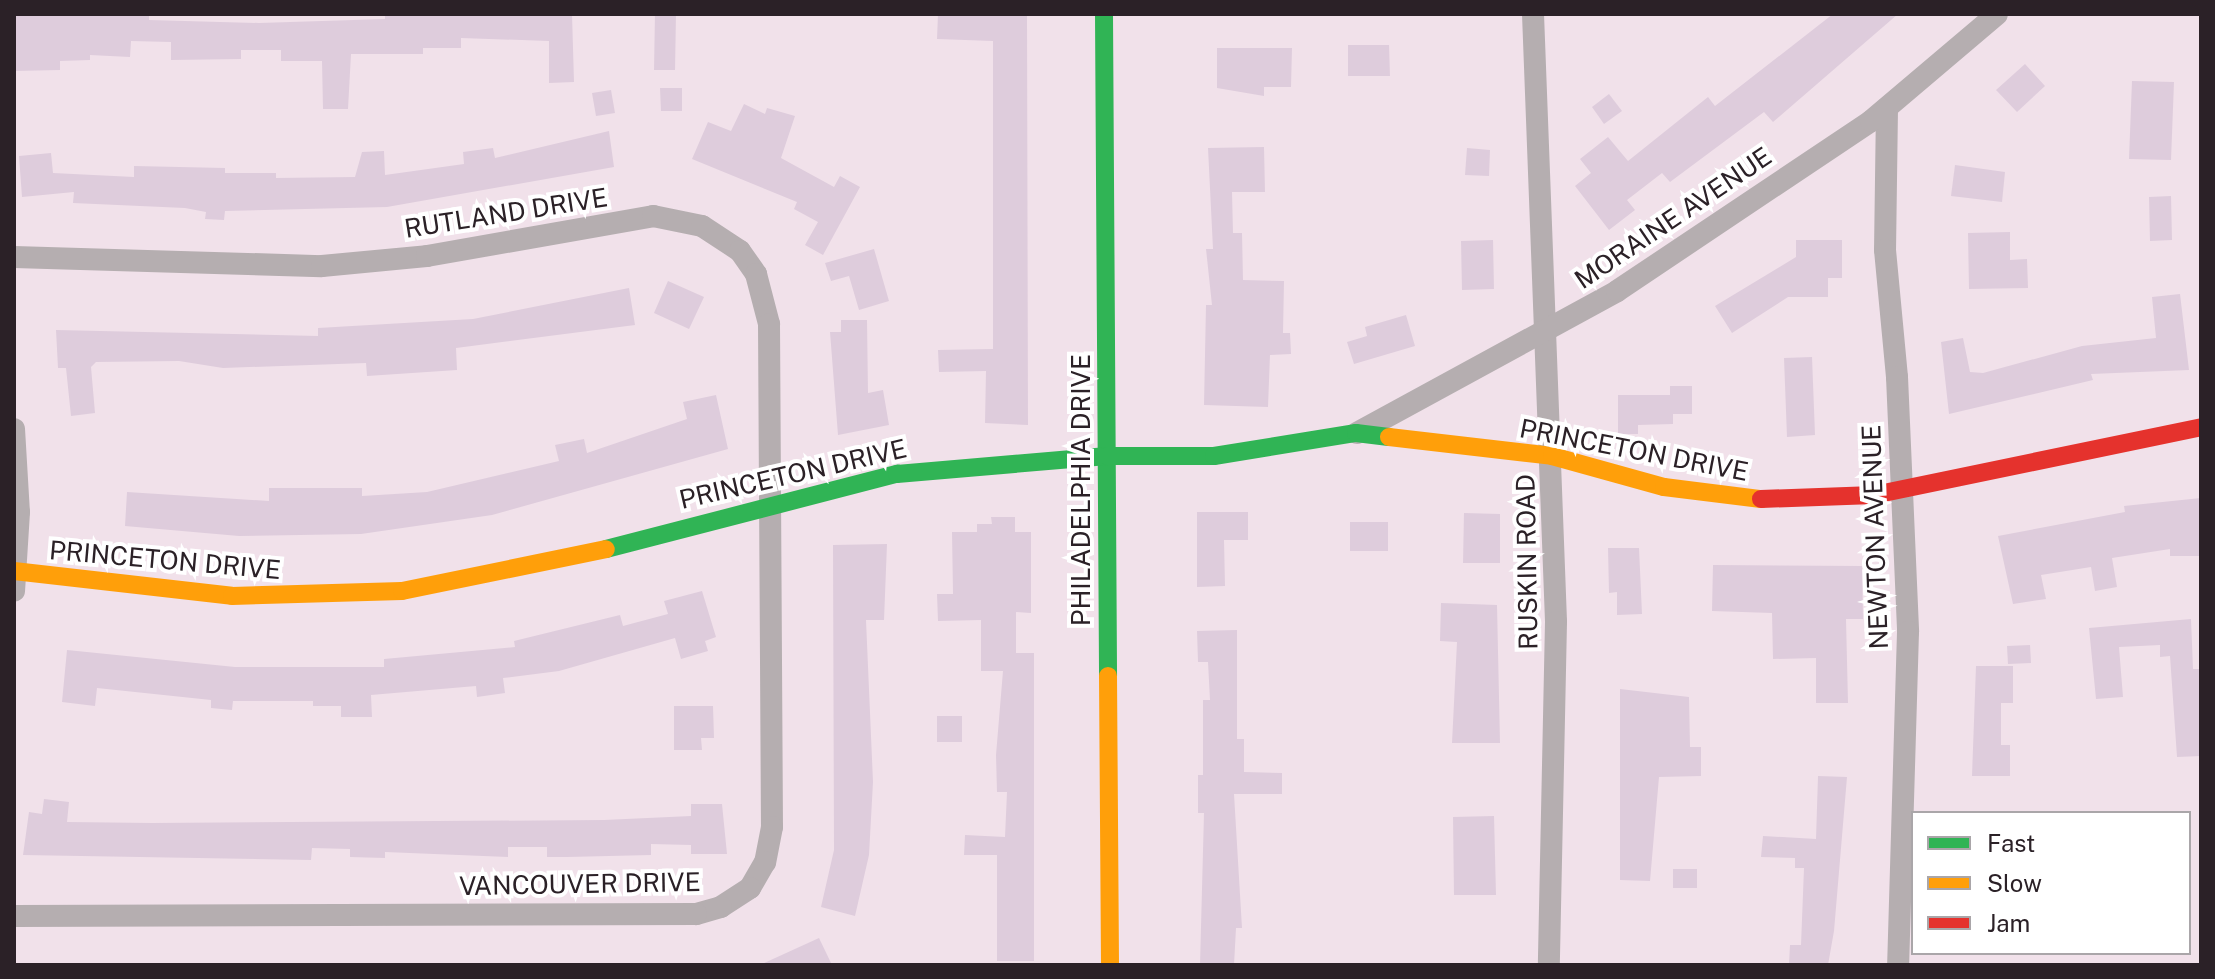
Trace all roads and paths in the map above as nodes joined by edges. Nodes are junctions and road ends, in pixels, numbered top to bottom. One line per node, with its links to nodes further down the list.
1 (1104, 14): 10 (street, PHILADELPHIA DRIVE)
2 (1533, 14): 6 (street, RUSKIN ROAD)
3 (1997, 14): 4 (street, MORAINE AVENUE)
4 (1887, 108): 6 (street, MORAINE AVENUE); 12 (street, NEWTON AVENUE)
5 (14, 257): 13 (street, RUTLAND DRIVE)
6 (1549, 332): 9 (street, MORAINE AVENUE); 11 (street, RUSKIN ROAD)
7 (2201, 427): 12 (street, PRINCETON DRIVE)
8 (14, 429): 14 (street)
9 (1356, 433): 10 (street, PRINCETON DRIVE); 11 (street, PRINCETON DRIVE)
10 (1107, 456): 13 (street, PRINCETON DRIVE); 16 (street, PHILADELPHIA DRIVE)
11 (1552, 456): 12 (street, PRINCETON DRIVE); 17 (street, RUSKIN ROAD)
12 (1903, 489): 18 (street, NEWTON AVENUE)
13 (770, 502): 14 (street, PRINCETON DRIVE); 15 (street, VANCOUVER DRIVE)
14 (15, 578)
15 (14, 916)
16 (1110, 965)
17 (1549, 965)
18 (1898, 965)

